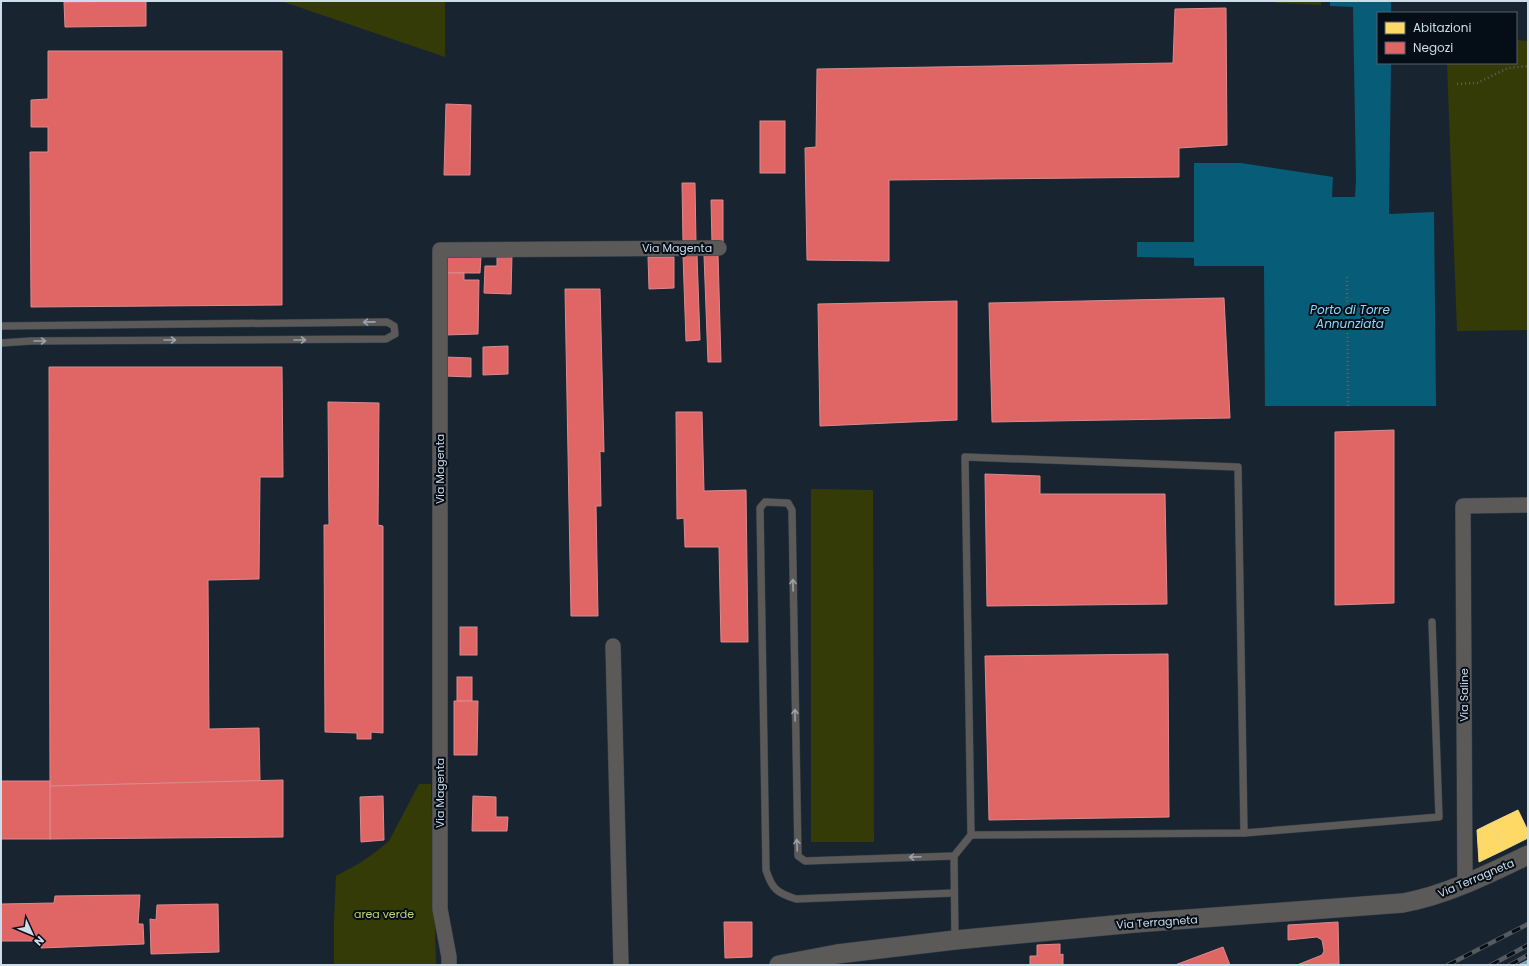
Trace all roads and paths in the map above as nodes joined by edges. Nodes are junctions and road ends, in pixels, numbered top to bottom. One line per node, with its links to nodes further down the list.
1 (1528, 66): 2 (path)
2 (1457, 84)
3 (719, 248): 18 (street, Via Magenta)
4 (1347, 277): 7 (path)
5 (1, 326): 6 (lane, one-way to 5)
6 (1, 343)
7 (1348, 406)
8 (1528, 505): 15 (street, Via Saline)
9 (1432, 622): 11 (lane)
10 (613, 646): 19 (street)
11 (1244, 833): 12 (lane); 12 (lane)
12 (971, 835): 14 (lane)
13 (1528, 855): 15 (street, Via Terragneta)
14 (954, 856): 16 (lane); 16 (lane, one-way to 16)
15 (1465, 884): 17 (street, Via Terragneta)
16 (954, 892): 17 (lane)
17 (955, 940): 20 (street, Via Terragneta)
18 (449, 965)
19 (621, 965)
20 (779, 965)

